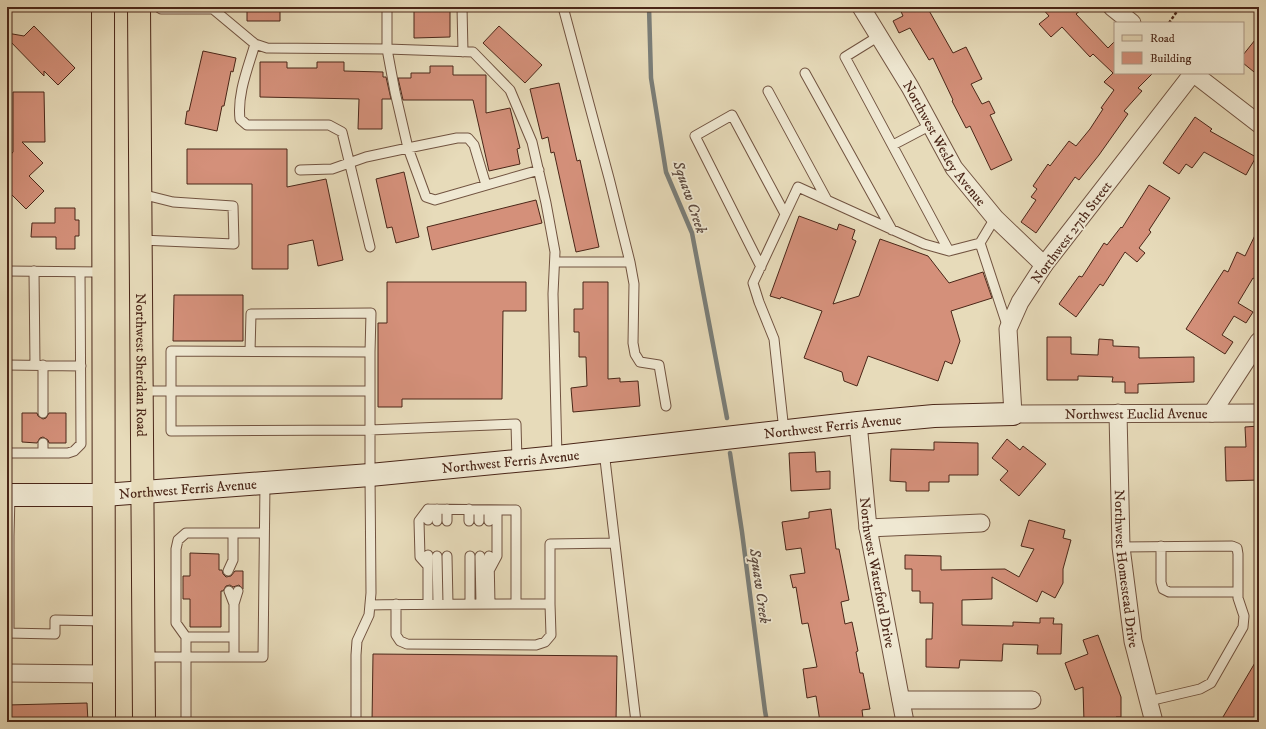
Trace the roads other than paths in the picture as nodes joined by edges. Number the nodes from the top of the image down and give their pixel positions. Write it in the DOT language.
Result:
graph roads {
  1 [pos="103,7"];
  2 [pos="139,7"];
  3 [pos="158,7"];
  4 [pos="387,7"];
  5 [pos="462,7"];
  6 [pos="563,7"];
  7 [pos="861,7"];
  8 [pos="1112,7"];
  9 [pos="213,8"];
  10 [pos="1131,22"];
  11 [pos="879,36"];
  12 [pos="254,44"];
  13 [pos="387,49"];
  14 [pos="463,52"];
  15 [pos="805,73"];
  16 [pos="1192,74"];
  17 [pos="1194,74"];
  18 [pos="768,92"];
  19 [pos="1259,124"];
  20 [pos="931,125"];
  21 [pos="892,145"];
  22 [pos="408,148"];
  23 [pos="350,163"];
  24 [pos="300,170"];
  25 [pos="539,170"];
  26 [pos="486,185"];
  27 [pos="141,194"];
  28 [pos="827,200"];
  29 [pos="785,214"];
  30 [pos="995,218"];
  31 [pos="892,230"];
  32 [pos="141,240"];
  33 [pos="980,243"];
  34 [pos="370,247"];
  35 [pos="949,251"];
  36 [pos="555,262"];
  37 [pos="630,262"];
  38 [pos="1044,265"];
  39 [pos="761,267"];
  40 [pos="7,271"];
  41 [pos="34,271"];
  42 [pos="80,272"];
  43 [pos="104,272"];
  44 [pos="1008,329"];
  45 [pos="1259,341"];
  46 [pos="250,352"];
  47 [pos="370,352"];
  48 [pos="7,365"];
  49 [pos="39,365"];
  50 [pos="81,366"];
  51 [pos="142,391"];
  52 [pos="370,391"];
  53 [pos="171,392"];
  54 [pos="666,406"];
  55 [pos="43,413"];
  56 [pos="1118,413"];
  57 [pos="1212,413"];
  58 [pos="1259,413"];
  59 [pos="1013,414"];
  60 [pos="858,423"];
  61 [pos="370,430"];
  62 [pos="784,431"];
  63 [pos="43,443"];
  64 [pos="604,451"];
  65 [pos="7,453"];
  66 [pos="43,453"];
  67 [pos="557,457"];
  68 [pos="517,461"];
  69 [pos="370,475"];
  70 [pos="265,483"];
  71 [pos="143,492"];
  72 [pos="9,495"];
  73 [pos="104,495"];
  74 [pos="437,510"];
  75 [pos="474,510"];
  76 [pos="493,510"];
  77 [pos="432,520"];
  78 [pos="470,520"];
  79 [pos="447,521"];
  80 [pos="981,523"];
  81 [pos="868,528"];
  82 [pos="234,533"];
  83 [pos="264,533"];
  84 [pos="8,536"];
  85 [pos="615,543"];
  86 [pos="1161,546"];
  87 [pos="1121,547"];
  88 [pos="447,556"];
  89 [pos="470,556"];
  90 [pos="233,560"];
  91 [pos="428,566"];
  92 [pos="228,571"];
  93 [pos="238,571"];
  94 [pos="489,571"];
  95 [pos="233,591"];
  96 [pos="1238,592"];
  97 [pos="396,604"];
  98 [pos="433,604"];
  99 [pos="448,604"];
  100 [pos="470,604"];
  101 [pos="485,604"];
  102 [pos="516,604"];
  103 [pos="550,604"];
  104 [pos="370,605"];
  105 [pos="105,621"];
  106 [pos="8,633"];
  107 [pos="234,637"];
  108 [pos="186,638"];
  109 [pos="144,657"];
  110 [pos="186,657"];
  111 [pos="234,657"];
  112 [pos="7,673"];
  113 [pos="105,674"];
  114 [pos="901,700"];
  115 [pos="1032,700"];
  116 [pos="1149,701"];
  117 [pos="104,722"];
  118 [pos="144,722"];
  119 [pos="186,722"];
  120 [pos="356,722"];
  121 [pos="636,722"];
  122 [pos="905,722"];
  123 [pos="1154,722"];
  1 -- 43 [label="main road"];
  2 -- 27 [label="main road, Northwest Sheridan Road"];
  3 -- 9 [label="lane"];
  4 -- 13 [label="lane"];
  5 -- 14 [label="lane"];
  6 -- 37 [label="lane"];
  7 -- 11 [label="street, Northwest Wesley Avenue"];
  8 -- 10 [label="street"];
  9 -- 12 [label="lane"];
  11 -- 20 [label="street, Northwest Wesley Avenue"];
  11 -- 21 [label="lane"];
  12 -- 13 [label="lane"];
  12 -- 23 [label="lane"];
  13 -- 14 [label="lane"];
  13 -- 22 [label="lane"];
  14 -- 25 [label="lane"];
  15 -- 31 [label="lane"];
  16 -- 38 [label="street, Northwest 27th Street"];
  17 -- 19 [label="street"];
  18 -- 28 [label="lane"];
  20 -- 21 [label="lane"];
  20 -- 30 [label="street, Northwest Wesley Avenue"];
  21 -- 35 [label="lane"];
  22 -- 23 [label="lane"];
  22 -- 26 [label="lane"];
  22 -- 26 [label="lane"];
  23 -- 24 [label="lane"];
  23 -- 34 [label="lane"];
  25 -- 26 [label="lane"];
  25 -- 36 [label="lane"];
  27 -- 32 [label="main road, Northwest Sheridan Road"];
  27 -- 32 [label="lane"];
  28 -- 29 [label="lane"];
  28 -- 31 [label="lane"];
  29 -- 39 [label="lane"];
  29 -- 39 [label="lane"];
  30 -- 33 [label="lane"];
  30 -- 38 [label="street, Northwest Wesley Avenue"];
  31 -- 35 [label="lane"];
  32 -- 51 [label="main road, Northwest Sheridan Road"];
  33 -- 35 [label="lane"];
  33 -- 44 [label="lane"];
  36 -- 37 [label="lane"];
  36 -- 67 [label="lane"];
  37 -- 54 [label="lane"];
  38 -- 44 [label="street, Northwest 27th Street"];
  39 -- 62 [label="lane"];
  40 -- 41 [label="lane"];
  41 -- 42 [label="lane"];
  41 -- 49 [label="lane"];
  42 -- 43 [label="lane"];
  42 -- 50 [label="lane"];
  43 -- 73 [label="main road"];
  44 -- 59 [label="street, Northwest 27th Street"];
  45 -- 57 [label="street"];
  46 -- 47 [label="lane"];
  46 -- 47 [label="lane"];
  46 -- 53 [label="lane"];
  47 -- 52 [label="lane"];
  48 -- 49 [label="lane"];
  49 -- 50 [label="lane"];
  49 -- 55 [label="lane"];
  50 -- 66 [label="lane"];
  51 -- 53 [label="lane"];
  51 -- 71 [label="main road, Northwest Sheridan Road"];
  52 -- 53 [label="lane"];
  52 -- 61 [label="lane"];
  53 -- 61 [label="lane"];
  56 -- 57 [label="street, Northwest Euclid Avenue"];
  56 -- 59 [label="street, Northwest Euclid Avenue"];
  56 -- 87 [label="street, Northwest Homestead Drive"];
  57 -- 58 [label="street, Northwest Euclid Avenue"];
  59 -- 60 [label="street, Northwest Ferris Avenue"];
  60 -- 62 [label="street, Northwest Ferris Avenue"];
  60 -- 81 [label="street, Northwest Waterford Drive"];
  61 -- 68 [label="lane"];
  61 -- 69 [label="lane"];
  62 -- 64 [label="street, Northwest Ferris Avenue"];
  63 -- 66 [label="lane"];
  64 -- 67 [label="street, Northwest Ferris Avenue"];
  64 -- 85 [label="lane"];
  65 -- 66 [label="lane"];
  67 -- 68 [label="street, Northwest Ferris Avenue"];
  68 -- 69 [label="street, Northwest Ferris Avenue"];
  69 -- 70 [label="street, Northwest Ferris Avenue"];
  69 -- 104 [label="lane"];
  70 -- 71 [label="street, Northwest Ferris Avenue"];
  70 -- 83 [label="lane"];
  71 -- 73 [label="street, Northwest Ferris Avenue"];
  71 -- 109 [label="main road, Northwest Sheridan Road"];
  72 -- 73 [label="street, Northwest Ferris Avenue"];
  72 -- 84 [label="lane"];
  73 -- 105 [label="main road"];
  74 -- 75 [label="lane"];
  74 -- 77 [label="lane"];
  74 -- 79 [label="lane"];
  74 -- 91 [label="lane"];
  75 -- 76 [label="lane"];
  75 -- 76 [label="lane"];
  75 -- 78 [label="lane"];
  76 -- 94 [label="lane"];
  76 -- 102 [label="lane"];
  80 -- 81 [label="street"];
  81 -- 114 [label="street, Northwest Waterford Drive"];
  82 -- 83 [label="lane"];
  82 -- 90 [label="lane"];
  82 -- 108 [label="lane"];
  83 -- 111 [label="lane"];
  84 -- 106 [label="lane"];
  85 -- 103 [label="lane"];
  85 -- 121 [label="lane"];
  86 -- 87 [label="lane"];
  86 -- 96 [label="lane"];
  86 -- 96 [label="lane"];
  87 -- 116 [label="street, Northwest Homestead Drive"];
  88 -- 99 [label="lane"];
  89 -- 100 [label="lane"];
  90 -- 92 [label="lane"];
  90 -- 93 [label="lane"];
  91 -- 98 [label="lane"];
  91 -- 98 [label="lane"];
  94 -- 101 [label="lane"];
  94 -- 101 [label="lane"];
  95 -- 107 [label="lane"];
  96 -- 116 [label="lane"];
  97 -- 98 [label="lane"];
  97 -- 103 [label="lane"];
  97 -- 104 [label="lane"];
  98 -- 99 [label="lane"];
  99 -- 100 [label="lane"];
  100 -- 101 [label="lane"];
  101 -- 102 [label="lane"];
  102 -- 103 [label="lane"];
  104 -- 120 [label="lane"];
  105 -- 106 [label="lane"];
  105 -- 113 [label="main road"];
  107 -- 108 [label="lane"];
  107 -- 111 [label="lane"];
  108 -- 110 [label="lane"];
  109 -- 110 [label="lane"];
  109 -- 118 [label="main road, Northwest Sheridan Road"];
  110 -- 111 [label="lane"];
  110 -- 119 [label="lane"];
  112 -- 113 [label="street"];
  113 -- 117 [label="main road"];
  114 -- 115 [label="street"];
  114 -- 122 [label="street, Northwest Waterford Drive"];
  116 -- 123 [label="street, Northwest Homestead Drive"];
}
